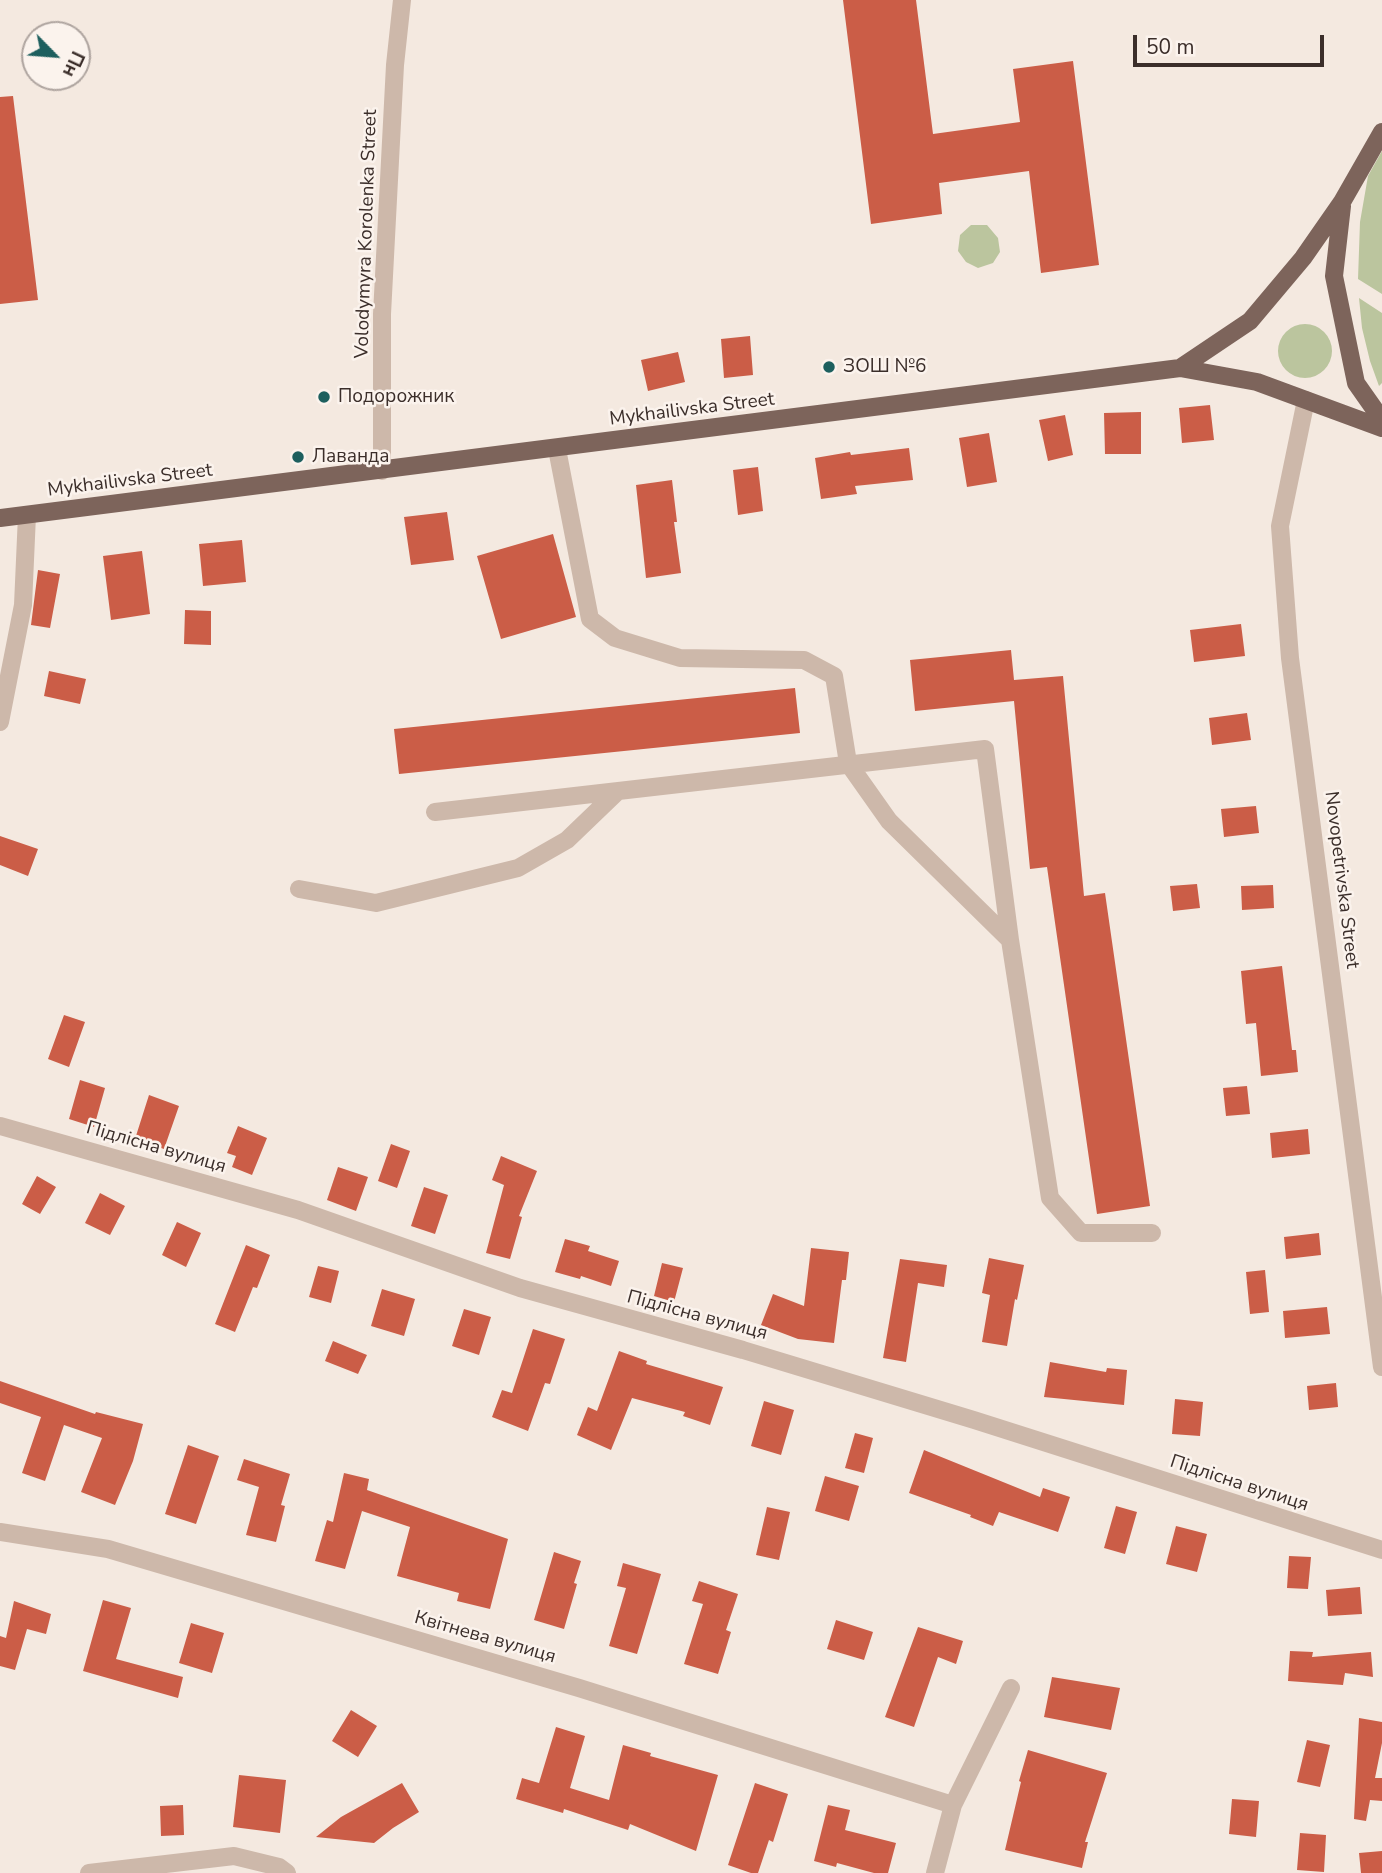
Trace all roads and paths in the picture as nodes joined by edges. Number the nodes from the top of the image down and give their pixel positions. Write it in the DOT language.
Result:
graph roads {
  1 [pos="402,0"];
  2 [pos="1382,132"];
  3 [pos="1342,202"];
  4 [pos="1180,368"];
  5 [pos="1306,400"];
  6 [pos="1382,420"];
  7 [pos="1382,428"];
  8 [pos="557,449"];
  9 [pos="382,471"];
  10 [pos="27,515"];
  11 [pos="0,518"];
  12 [pos="0,722"];
  13 [pos="848,763"];
  14 [pos="618,790"];
  15 [pos="435,812"];
  16 [pos="299,889"];
  17 [pos="1010,940"];
  18 [pos="0,1126"];
  19 [pos="1152,1233"];
  20 [pos="1382,1367"];
  21 [pos="0,1532"];
  22 [pos="1382,1550"];
  23 [pos="1011,1688"];
  24 [pos="953,1805"];
  25 [pos="89,1873"];
  26 [pos="287,1873"];
  27 [pos="935,1873"];
  1 -- 9 [label="street, Volodymyra Korolenka Street"];
  2 -- 3 [label="main road"];
  3 -- 4 [label="main road"];
  3 -- 6 [label="main road"];
  4 -- 5 [label="main road, Mykhailivska Street"];
  4 -- 8 [label="main road, Mykhailivska Street"];
  5 -- 7 [label="main road, Mykhailivska Street"];
  5 -- 20 [label="street, Novopetrivska Street"];
  8 -- 9 [label="main road, Mykhailivska Street"];
  8 -- 13 [label="street"];
  9 -- 10 [label="main road, Mykhailivska Street"];
  10 -- 11 [label="main road, Mykhailivska Street"];
  10 -- 12 [label="street"];
  13 -- 14 [label="street"];
  13 -- 17 [label="street"];
  13 -- 17 [label="street"];
  14 -- 15 [label="street"];
  14 -- 16 [label="street"];
  17 -- 19 [label="street"];
  18 -- 22 [label="street, Підлісна вулиця"];
  21 -- 24 [label="street, Квітнева вулиця"];
  23 -- 24 [label="street"];
  24 -- 27 [label="street"];
  25 -- 26 [label="street"];
}
